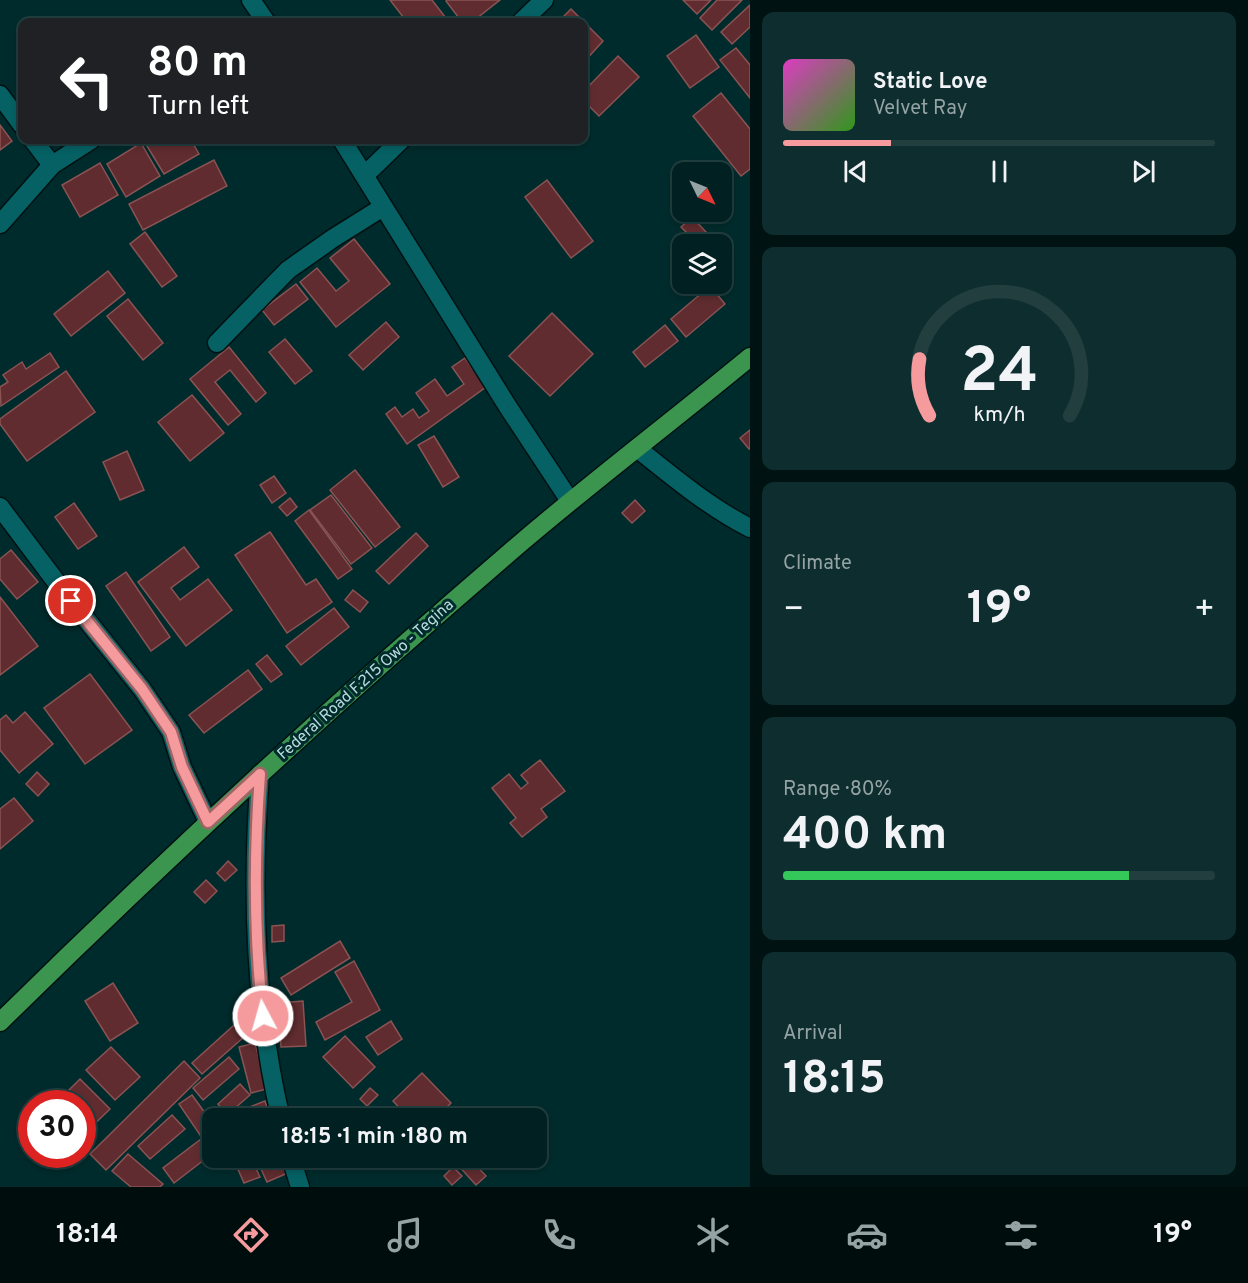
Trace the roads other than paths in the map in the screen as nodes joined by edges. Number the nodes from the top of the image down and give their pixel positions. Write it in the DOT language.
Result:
graph roads {
  1 [pos="251,0"];
  2 [pos="544,0"];
  3 [pos="263,18"];
  4 [pos="524,18"];
  5 [pos="0,95"];
  6 [pos="18,120"];
  7 [pos="36,144"];
  8 [pos="85,144"];
  9 [pos="345,144"];
  10 [pos="397,144"];
  11 [pos="52,165"];
  12 [pos="365,175"];
  13 [pos="383,207"];
  14 [pos="0,224"];
  15 [pos="217,343"];
  16 [pos="750,357"];
  17 [pos="637,448"];
  18 [pos="570,501"];
  19 [pos="0,507"];
  20 [pos="750,528"];
  21 [pos="260,774"];
  22 [pos="208,822"];
  23 [pos="0,1022"];
  24 [pos="279,1108"];
  25 [pos="294,1168"];
  26 [pos="300,1187"];
  1 -- 3 [label="street"];
  2 -- 4 [label="street"];
  5 -- 6 [label="street"];
  7 -- 11 [label="street"];
  8 -- 11 [label="street"];
  9 -- 12 [label="street"];
  10 -- 12 [label="street"];
  11 -- 14 [label="street"];
  12 -- 13 [label="street"];
  13 -- 15 [label="street"];
  13 -- 18 [label="street"];
  16 -- 17 [label="main road, Federal Road F.215 Owo - Tegina"];
  17 -- 18 [label="main road, Federal Road F.215 Owo - Tegina"];
  17 -- 20 [label="street"];
  18 -- 21 [label="main road, Federal Road F.215 Owo - Tegina"];
  19 -- 22 [label="street"];
  21 -- 22 [label="main road, Federal Road F.215 Owo - Tegina"];
  21 -- 24 [label="street"];
  22 -- 23 [label="main road, Federal Road F.215 Owo - Tegina"];
  25 -- 26 [label="street"];
}
